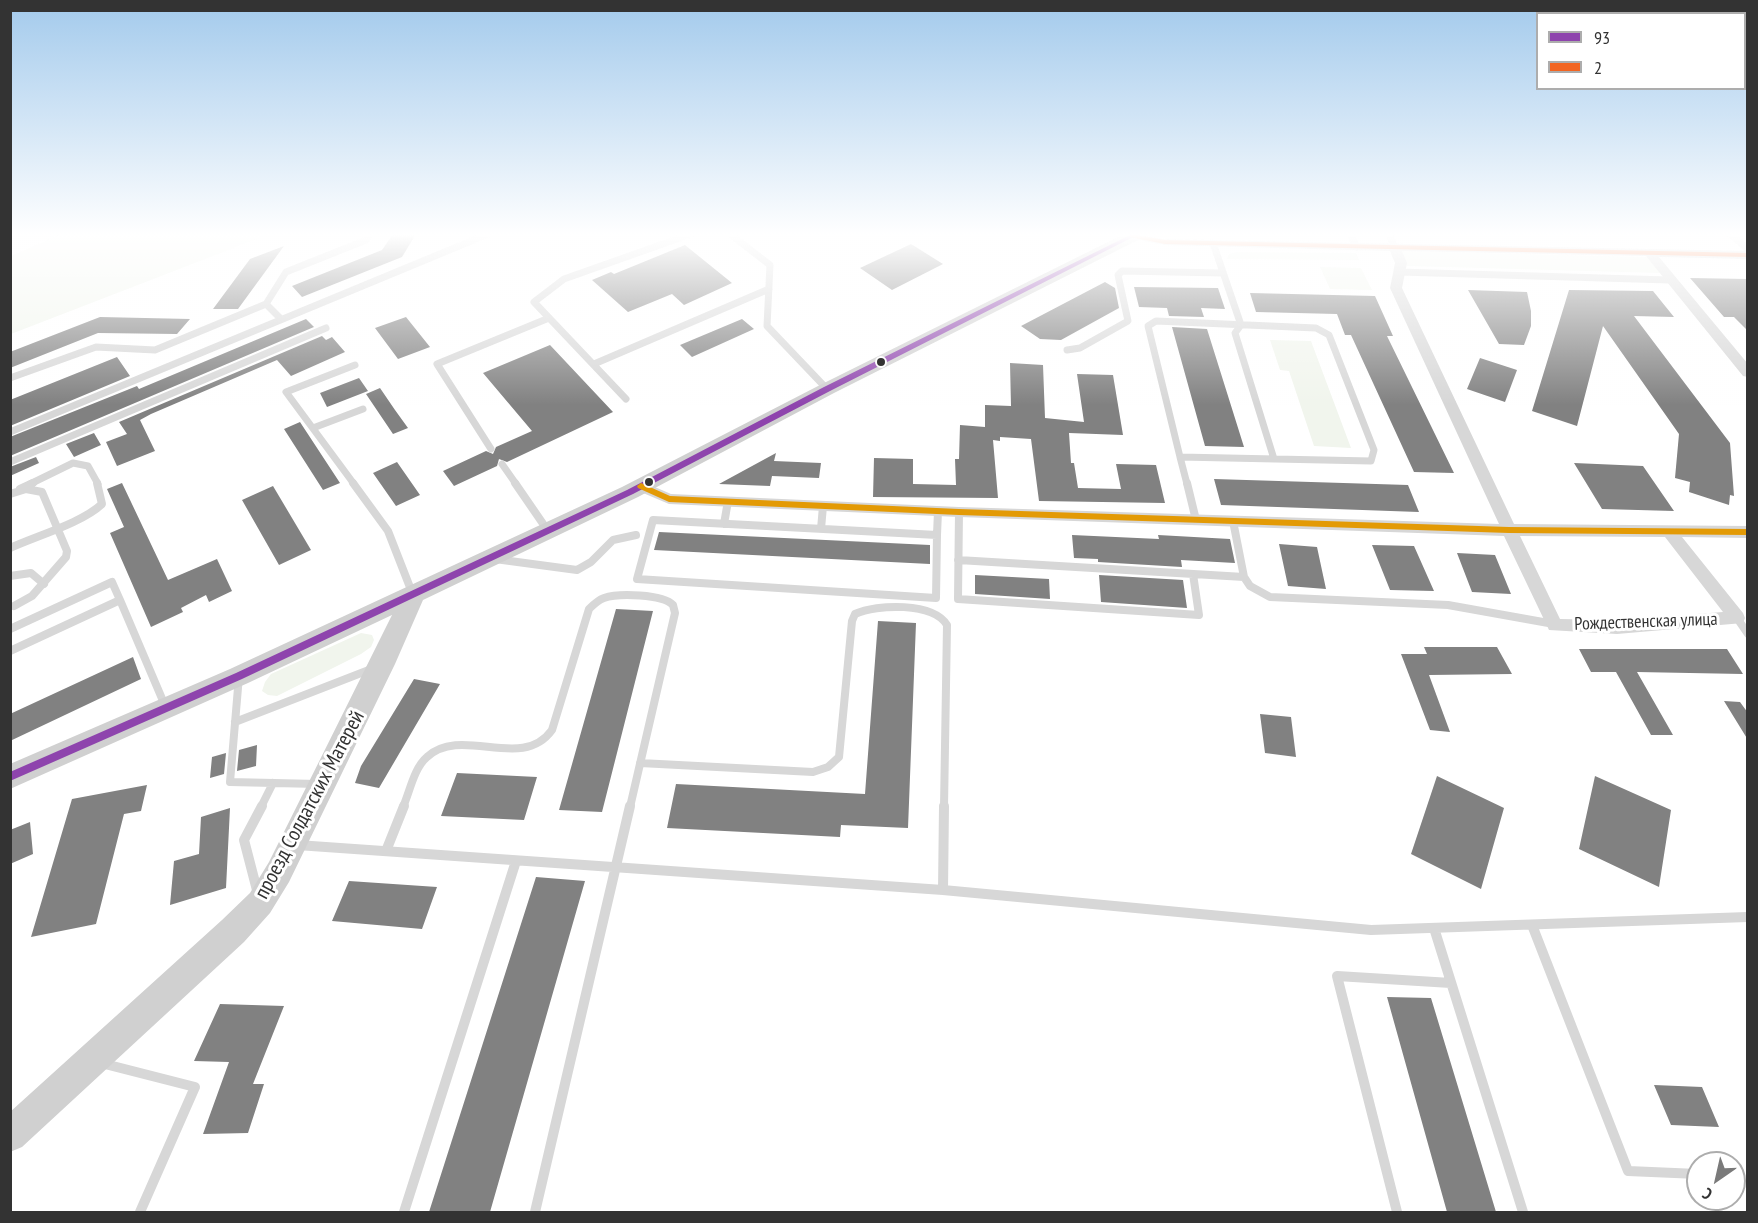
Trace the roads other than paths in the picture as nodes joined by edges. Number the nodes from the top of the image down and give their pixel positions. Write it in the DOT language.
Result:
graph roads {
  1 [pos="274,291"];
  2 [pos="349,291"];
  3 [pos="548,291"];
  4 [pos="764,291"];
  5 [pos="769,291"];
  6 [pos="1022,291"];
  7 [pos="1121,291"];
  8 [pos="1230,291"];
  9 [pos="1397,291"];
  10 [pos="1678,291"];
  11 [pos="266,304"];
  12 [pos="549,318"];
  13 [pos="281,319"];
  14 [pos="1242,325"];
  15 [pos="326,328"];
  16 [pos="155,350"];
  17 [pos="1067,350"];
  18 [pos="594,364"];
  19 [pos="354,365"];
  20 [pos="168,366"];
  21 [pos="1748,373"];
  22 [pos="10,378"];
  23 [pos="827,389"];
  24 [pos="626,399"];
  25 [pos="363,409"];
  26 [pos="313,428"];
  27 [pos="10,432"];
  28 [pos="490,449"];
  29 [pos="1179,457"];
  30 [pos="1274,459"];
  31 [pos="10,462"];
  32 [pos="502,464"];
  33 [pos="641,486"];
  34 [pos="20,489"];
  35 [pos="10,494"];
  36 [pos="728,501"];
  37 [pos="823,506"];
  38 [pos="938,511"];
  39 [pos="959,512"];
  40 [pos="1196,520"];
  41 [pos="1233,521"];
  42 [pos="724,524"];
  43 [pos="58,527"];
  44 [pos="821,529"];
  45 [pos="1509,530"];
  46 [pos="1668,530"];
  47 [pos="548,531"];
  48 [pos="1748,532"];
  49 [pos="938,535"];
  50 [pos="636,536"];
  51 [pos="10,548"];
  52 [pos="491,558"];
  53 [pos="958,560"];
  54 [pos="1193,574"];
  55 [pos="10,576"];
  56 [pos="1244,577"];
  57 [pos="44,584"];
  58 [pos="413,595"];
  59 [pos="120,600"];
  60 [pos="12,607"];
  61 [pos="1737,618"];
  62 [pos="1555,625"];
  63 [pos="10,629"];
  64 [pos="1748,634"];
  65 [pos="10,651"];
  66 [pos="382,664"];
  67 [pos="239,676"];
  68 [pos="166,708"];
  69 [pos="235,722"];
  70 [pos="640,763"];
  71 [pos="10,777"];
  72 [pos="273,783"];
  73 [pos="323,784"];
  74 [pos="294,845"];
  75 [pos="386,851"];
  76 [pos="516,861"];
  77 [pos="616,867"];
  78 [pos="943,890"];
  79 [pos="260,903"];
  80 [pos="1748,917"];
  81 [pos="1532,925"];
  82 [pos="1434,928"];
  83 [pos="1451,982"];
  84 [pos="92,1061"];
  85 [pos="10,1135"];
  86 [pos="1686,1173"];
  87 [pos="140,1212"];
  88 [pos="404,1212"];
  89 [pos="535,1212"];
  90 [pos="1397,1212"];
  91 [pos="1522,1212"];
  1 -- 11 [label="lane"];
  2 -- 13 [label="lane"];
  3 -- 12 [label="lane"];
  4 -- 18 [label="lane"];
  5 -- 23 [label="lane"];
  6 -- 23 [label="main road"];
  7 -- 17 [label="lane"];
  8 -- 14 [label="lane"];
  9 -- 45 [label="street"];
  10 -- 21 [label="street"];
  11 -- 13 [label="lane"];
  11 -- 16 [label="lane"];
  12 -- 18 [label="lane"];
  12 -- 28 [label="lane"];
  13 -- 20 [label="lane"];
  14 -- 29 [label="lane"];
  14 -- 30 [label="lane"];
  14 -- 30 [label="lane"];
  15 -- 31 [label="lane"];
  16 -- 20 [label="lane"];
  16 -- 22 [label="lane"];
  18 -- 24 [label="lane"];
  19 -- 26 [label="lane"];
  20 -- 27 [label="lane"];
  23 -- 33 [label="main road"];
  25 -- 26 [label="lane"];
  26 -- 58 [label="lane"];
  29 -- 30 [label="lane"];
  29 -- 40 [label="lane"];
  32 -- 47 [label="lane"];
  33 -- 36 [label="street"];
  33 -- 47 [label="main road"];
  34 -- 35 [label="lane"];
  34 -- 43 [label="lane"];
  34 -- 43 [label="lane"];
  36 -- 37 [label="street"];
  36 -- 42 [label="lane"];
  37 -- 38 [label="street"];
  37 -- 44 [label="lane"];
  38 -- 39 [label="street"];
  38 -- 49 [label="lane"];
  39 -- 40 [label="street"];
  39 -- 53 [label="lane"];
  40 -- 41 [label="street"];
  41 -- 45 [label="street"];
  41 -- 56 [label="lane"];
  42 -- 44 [label="lane"];
  42 -- 49 [label="lane"];
  43 -- 51 [label="lane"];
  43 -- 57 [label="lane"];
  44 -- 49 [label="lane"];
  45 -- 46 [label="street"];
  45 -- 62 [label="street"];
  46 -- 48 [label="street"];
  46 -- 61 [label="street"];
  47 -- 52 [label="main road"];
  50 -- 52 [label="lane"];
  52 -- 58 [label="main road"];
  53 -- 54 [label="lane"];
  53 -- 54 [label="lane"];
  54 -- 56 [label="lane"];
  55 -- 57 [label="lane"];
  56 -- 62 [label="lane"];
  57 -- 60 [label="lane"];
  58 -- 66 [label="main road, проезд Солдатских Матерей"];
  58 -- 67 [label="main road"];
  59 -- 63 [label="lane"];
  59 -- 65 [label="lane"];
  59 -- 68 [label="lane"];
  61 -- 62 [label="street, Рождественская улица"];
  61 -- 64 [label="lane"];
  66 -- 69 [label="lane"];
  66 -- 73 [label="main road, проезд Солдатских Матерей"];
  67 -- 68 [label="main road"];
  67 -- 69 [label="lane"];
  68 -- 71 [label="main road"];
  69 -- 72 [label="lane"];
  70 -- 75 [label="lane"];
  70 -- 77 [label="lane"];
  70 -- 78 [label="lane"];
  72 -- 73 [label="lane"];
  72 -- 79 [label="lane"];
  73 -- 74 [label="main road, проезд Солдатских Матерей"];
  74 -- 75 [label="lane"];
  74 -- 79 [label="main road, проезд Солдатских Матерей"];
  75 -- 76 [label="lane"];
  76 -- 77 [label="lane"];
  76 -- 88 [label="lane"];
  77 -- 78 [label="lane"];
  77 -- 89 [label="lane"];
  78 -- 82 [label="lane"];
  79 -- 84 [label="main road, проезд Солдатских Матерей"];
  80 -- 81 [label="lane"];
  81 -- 82 [label="lane"];
  81 -- 86 [label="lane"];
  82 -- 83 [label="lane"];
  83 -- 90 [label="lane"];
  83 -- 91 [label="lane"];
  84 -- 85 [label="main road, проезд Солдатских Матерей"];
  84 -- 87 [label="lane"];
}
